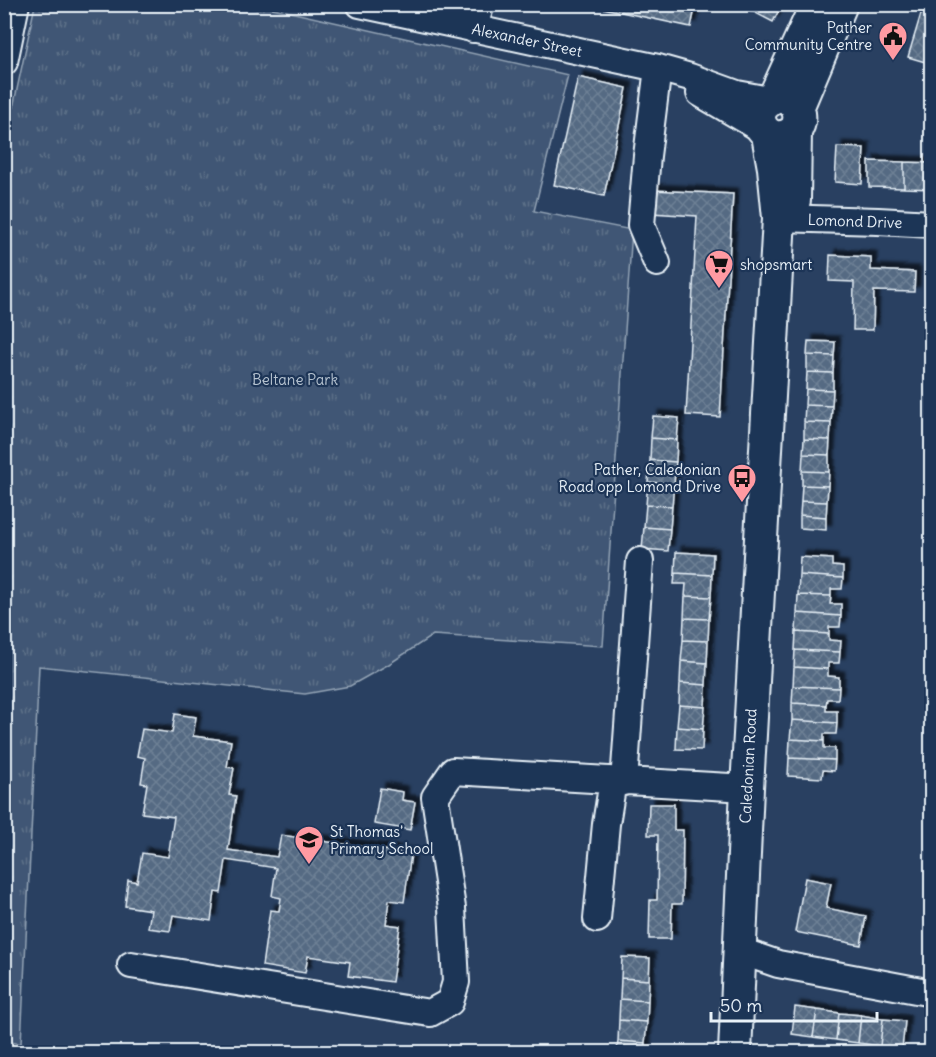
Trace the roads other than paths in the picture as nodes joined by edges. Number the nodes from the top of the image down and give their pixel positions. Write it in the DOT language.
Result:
graph roads {
  1 [pos="16,4"];
  2 [pos="360,4"];
  3 [pos="481,4"];
  4 [pos="817,4"];
  5 [pos="841,4"];
  6 [pos="473,29"];
  7 [pos="4,62"];
  8 [pos="658,68"];
  9 [pos="778,117"];
  10 [pos="786,218"];
  11 [pos="932,224"];
  12 [pos="657,263"];
  13 [pos="640,561"];
  14 [pos="619,781"];
  15 [pos="747,788"];
  16 [pos="597,919"];
  17 [pos="740,951"];
  18 [pos="131,964"];
  19 [pos="932,993"];
  20 [pos="735,1053"];
  1 -- 7 [label="street"];
  2 -- 6 [label="street, Alexander Street"];
  3 -- 6 [label="street"];
  4 -- 9 [label="main road, Caledonian Road"];
  5 -- 9 [label="main road, Caledonian Road"];
  6 -- 8 [label="street, Alexander Street"];
  8 -- 9 [label="street, Alexander Street"];
  8 -- 12 [label="street"];
  9 -- 10 [label="main road, Caledonian Road"];
  10 -- 11 [label="street, Lomond Drive"];
  10 -- 15 [label="main road, Caledonian Road"];
  13 -- 14 [label="street"];
  14 -- 15 [label="street"];
  14 -- 16 [label="street"];
  14 -- 18 [label="street"];
  15 -- 17 [label="main road, Caledonian Road"];
  17 -- 19 [label="street"];
  17 -- 20 [label="main road, Caledonian Road"];
}
